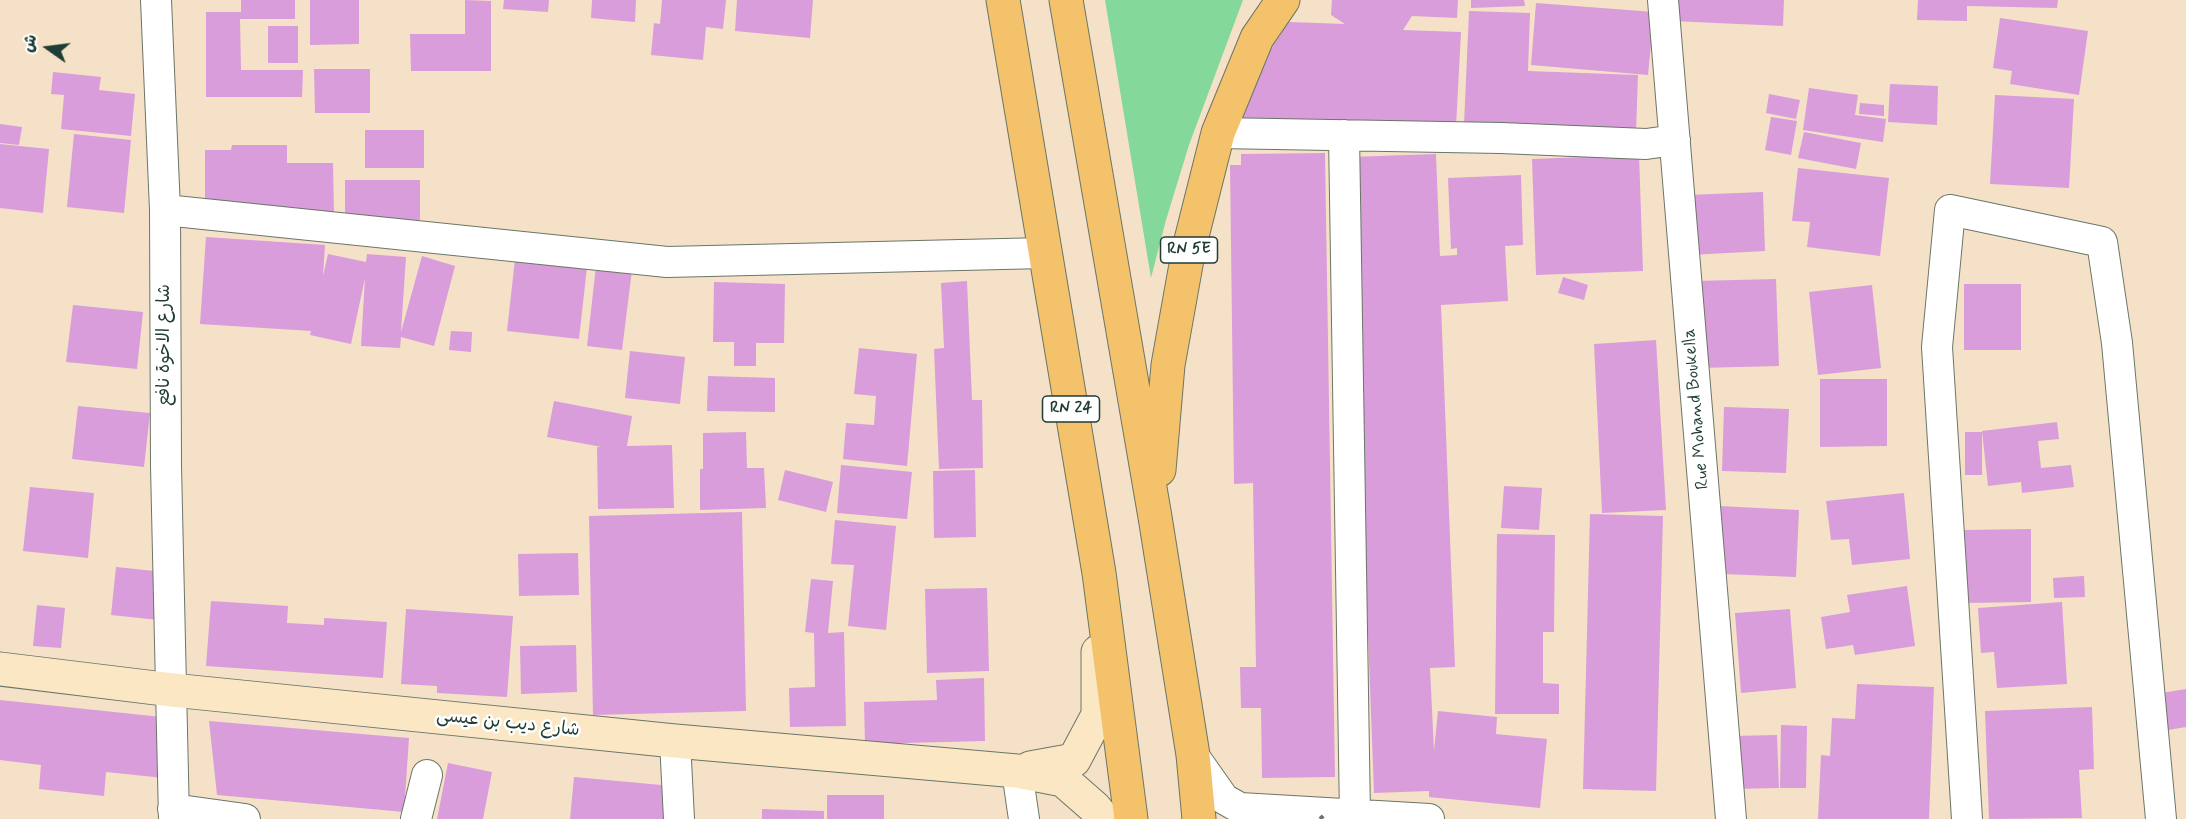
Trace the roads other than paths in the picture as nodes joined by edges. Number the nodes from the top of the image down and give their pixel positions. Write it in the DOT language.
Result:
graph roads {
  1 [pos="156,0"];
  2 [pos="1003,0"];
  3 [pos="1066,0"];
  4 [pos="1283,0"];
  5 [pos="1663,0"];
  6 [pos="1218,133"];
  7 [pos="1344,135"];
  8 [pos="1675,141"];
  9 [pos="165,210"];
  10 [pos="1045,253"];
  11 [pos="1155,517"];
  12 [pos="1099,573"];
  13 [pos="0,669"];
  14 [pos="172,690"];
  15 [pos="675,741"];
  16 [pos="1193,755"];
  17 [pos="1017,771"];
  18 [pos="427,775"];
  19 [pos="174,814"];
  20 [pos="1328,817"];
  21 [pos="245,819"];
  22 [pos="416,819"];
  23 [pos="679,819"];
  24 [pos="1024,819"];
  25 [pos="1104,819"];
  26 [pos="1131,819"];
  27 [pos="1199,819"];
  28 [pos="1429,819"];
  29 [pos="1731,819"];
  30 [pos="1967,819"];
  31 [pos="2161,819"];
  1 -- 9 [label="street, شارع الاخوة نافع"];
  2 -- 10 [label="highway, RN 24"];
  3 -- 11 [label="highway"];
  4 -- 6 [label="highway, RN 5E"];
  5 -- 8 [label="street, Rue Mohand Boukella"];
  6 -- 7 [label="street"];
  6 -- 11 [label="highway, RN 5E"];
  7 -- 8 [label="street"];
  7 -- 20 [label="street"];
  8 -- 29 [label="street, Rue Mohand Boukella"];
  9 -- 10 [label="street"];
  9 -- 14 [label="street, شارع الاخوة نافع"];
  10 -- 12 [label="highway, RN 24"];
  11 -- 16 [label="highway"];
  12 -- 17 [label="street"];
  12 -- 26 [label="highway, RN 24"];
  13 -- 14 [label="street, شارع ديب بن عيسى"];
  14 -- 15 [label="street, شارع ديب بن عيسى"];
  14 -- 19 [label="street, شارع الاخوة نافع"];
  15 -- 17 [label="street, شارع ديب بن عيسى"];
  15 -- 23 [label="street"];
  16 -- 20 [label="street"];
  16 -- 27 [label="highway"];
  17 -- 24 [label="street"];
  17 -- 25 [label="street"];
  18 -- 22 [label="street"];
  19 -- 21 [label="street"];
  20 -- 28 [label="street"];
  30 -- 31 [label="street"];
}
